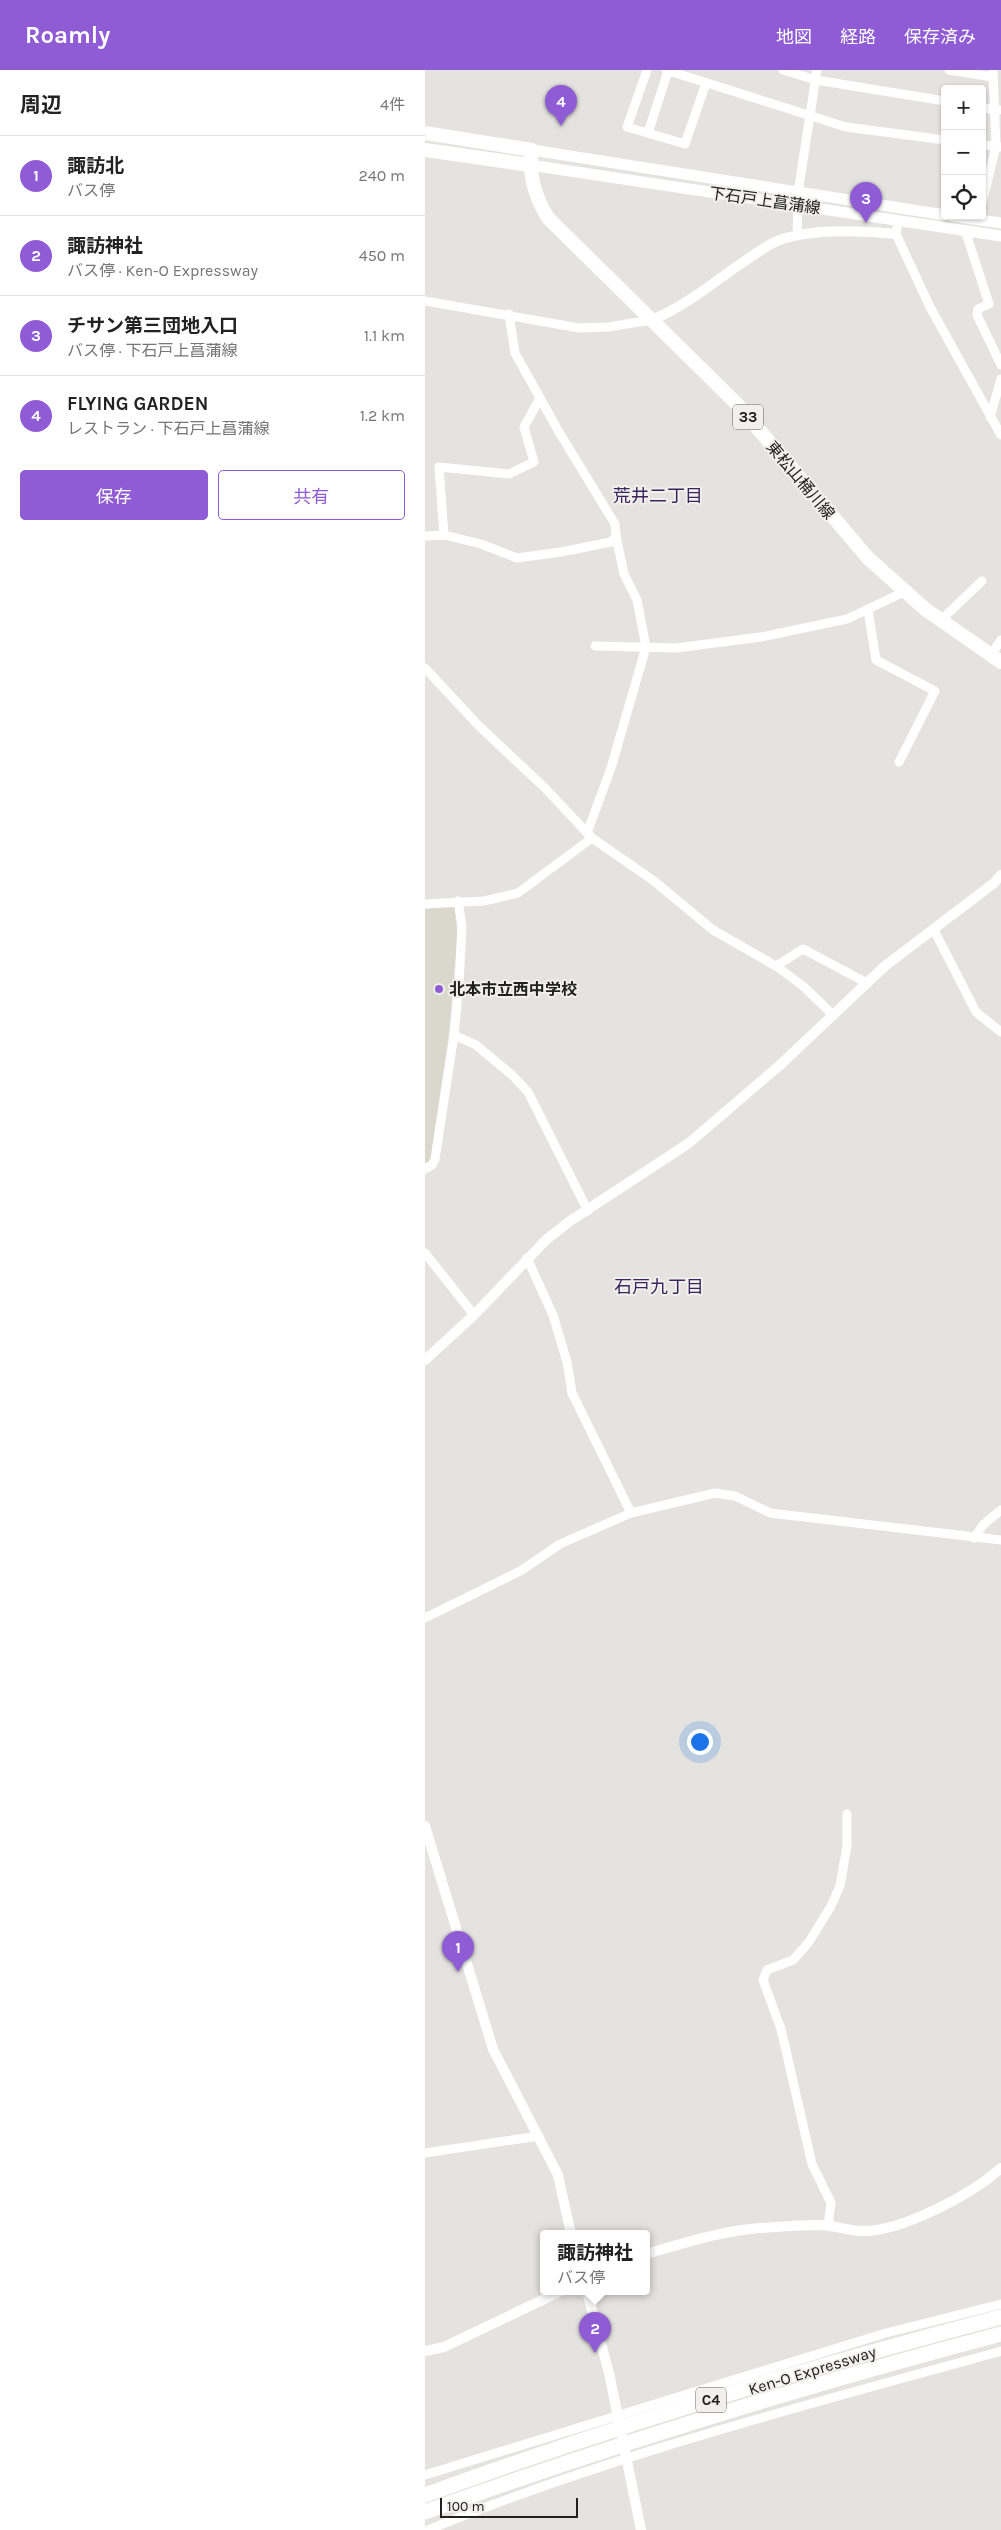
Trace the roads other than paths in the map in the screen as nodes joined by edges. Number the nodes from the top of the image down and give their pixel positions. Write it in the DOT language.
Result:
graph roads {
  1 [pos="647,70"];
  2 [pos="667,70"];
  3 [pos="783,70"];
  4 [pos="817,70"];
  5 [pos="949,70"];
  6 [pos="993,74"];
  7 [pos="816,80"];
  8 [pos="706,83"];
  9 [pos="941,100"];
  10 [pos="998,110"];
  11 [pos="811,115"];
  12 [pos="425,133"];
  13 [pos="648,133"];
  14 [pos="941,139"];
  15 [pos="986,145"];
  16 [pos="999,147"];
  17 [pos="425,150"];
  18 [pos="532,150"];
  19 [pos="530,165"];
  20 [pos="986,190"];
  21 [pos="798,198"];
  22 [pos="941,215"];
  23 [pos="977,220"];
  24 [pos="986,220"];
  25 [pos="898,221"];
  26 [pos="1001,223"];
  27 [pos="970,231"];
  28 [pos="896,234"];
  29 [pos="797,236"];
  30 [pos="1001,236"];
  31 [pos="425,301"];
  32 [pos="509,314"];
  33 [pos="652,320"];
  34 [pos="1001,365"];
  35 [pos="1001,379"];
  36 [pos="540,398"];
  37 [pos="990,417"];
  38 [pos="1001,435"];
  39 [pos="443,535"];
  40 [pos="425,536"];
  41 [pos="616,536"];
  42 [pos="982,581"];
  43 [pos="904,592"];
  44 [pos="868,610"];
  45 [pos="941,620"];
  46 [pos="1001,640"];
  47 [pos="595,646"];
  48 [pos="646,647"];
  49 [pos="996,659"];
  50 [pos="425,668"];
  51 [pos="899,762"];
  52 [pos="589,835"];
  53 [pos="1001,875"];
  54 [pos="458,901"];
  55 [pos="425,904"];
  56 [pos="934,930"];
  57 [pos="777,966"];
  58 [pos="867,984"];
  59 [pos="833,1015"];
  60 [pos="1001,1032"];
  61 [pos="454,1035"];
  62 [pos="425,1168"];
  63 [pos="588,1211"];
  64 [pos="425,1253"];
  65 [pos="527,1258"];
  66 [pos="474,1315"];
  67 [pos="425,1360"];
  68 [pos="1001,1510"];
  69 [pos="631,1512"];
  70 [pos="974,1538"];
  71 [pos="1001,1540"];
  72 [pos="425,1618"];
  73 [pos="847,1814"];
  74 [pos="425,1826"];
  75 [pos="539,2136"];
  76 [pos="425,2153"];
  77 [pos="1001,2168"];
  78 [pos="828,2226"];
  79 [pos="570,2230"];
  80 [pos="650,2253"];
  81 [pos="553,2295"];
  82 [pos="588,2295"];
  83 [pos="1001,2304"];
  84 [pos="1001,2317"];
  85 [pos="1001,2334"];
  86 [pos="425,2351"];
  87 [pos="1001,2351"];
  88 [pos="618,2415"];
  89 [pos="627,2458"];
  90 [pos="425,2475"];
  91 [pos="425,2494"];
  92 [pos="425,2512"];
  93 [pos="427,2530"];
  94 [pos="641,2530"];
  1 -- 13 [label="street"];
  2 -- 8 [label="street"];
  2 -- 13 [label="street"];
  3 -- 7 [label="street"];
  4 -- 7 [label="street"];
  5 -- 6 [label="street"];
  6 -- 10 [label="street"];
  7 -- 9 [label="street"];
  7 -- 11 [label="street"];
  8 -- 11 [label="street"];
  8 -- 13 [label="street"];
  10 -- 16 [label="street"];
  11 -- 14 [label="street"];
  11 -- 21 [label="street"];
  12 -- 18 [label="main road"];
  15 -- 16 [label="street"];
  16 -- 20 [label="street"];
  17 -- 19 [label="main road"];
  18 -- 19 [label="main road, 東松山桶川線 / 33"];
  18 -- 21 [label="main road, 下石戸上菖蒲線"];
  19 -- 21 [label="main road, 下石戸上菖蒲線"];
  19 -- 33 [label="main road, 東松山桶川線 / 33"];
  21 -- 22 [label="main road, 下石戸上菖蒲線"];
  21 -- 25 [label="main road, 下石戸上菖蒲線"];
  21 -- 29 [label="street"];
  23 -- 27 [label="street"];
  24 -- 26 [label="main road"];
  25 -- 27 [label="main road, 下石戸上菖蒲線"];
  25 -- 28 [label="street"];
  27 -- 30 [label="main road, 下石戸上菖蒲線"];
  27 -- 34 [label="street"];
  28 -- 29 [label="street"];
  28 -- 37 [label="street"];
  29 -- 33 [label="street"];
  31 -- 32 [label="street"];
  32 -- 33 [label="street"];
  32 -- 36 [label="street"];
  33 -- 43 [label="main road, 東松山桶川線 / 33"];
  35 -- 37 [label="street"];
  36 -- 39 [label="street"];
  36 -- 41 [label="street"];
  37 -- 38 [label="street"];
  39 -- 40 [label="street"];
  39 -- 41 [label="street"];
  41 -- 48 [label="street"];
  42 -- 45 [label="street"];
  43 -- 44 [label="street"];
  43 -- 45 [label="main road, 東松山桶川線 / 33"];
  44 -- 48 [label="street"];
  44 -- 51 [label="street"];
  45 -- 49 [label="main road, 東松山桶川線 / 33"];
  46 -- 49 [label="street"];
  47 -- 48 [label="street"];
  48 -- 52 [label="street"];
  50 -- 52 [label="street"];
  52 -- 54 [label="street"];
  52 -- 57 [label="street"];
  53 -- 56 [label="street"];
  54 -- 55 [label="street"];
  54 -- 61 [label="street"];
  56 -- 58 [label="street"];
  56 -- 60 [label="street"];
  57 -- 58 [label="street"];
  57 -- 59 [label="street"];
  58 -- 59 [label="street"];
  59 -- 63 [label="street"];
  61 -- 62 [label="street"];
  61 -- 63 [label="street"];
  63 -- 65 [label="street"];
  64 -- 66 [label="street"];
  65 -- 66 [label="street"];
  65 -- 69 [label="street"];
  66 -- 67 [label="street"];
  68 -- 70 [label="street"];
  69 -- 70 [label="street"];
  69 -- 72 [label="street"];
  70 -- 71 [label="street"];
  73 -- 78 [label="street"];
  74 -- 75 [label="street"];
  75 -- 76 [label="street"];
  75 -- 79 [label="street"];
  77 -- 78 [label="street"];
  78 -- 80 [label="street"];
  81 -- 86 [label="street"];
  82 -- 88 [label="street"];
  83 -- 88 [label="street"];
  84 -- 91 [label="highway, Ken-O Expressway / C4"];
  85 -- 92 [label="highway, Ken-O Expressway / C4"];
  87 -- 89 [label="street"];
  88 -- 89 [label="street"];
  88 -- 90 [label="street"];
  89 -- 93 [label="street"];
  89 -- 94 [label="street"];
}
